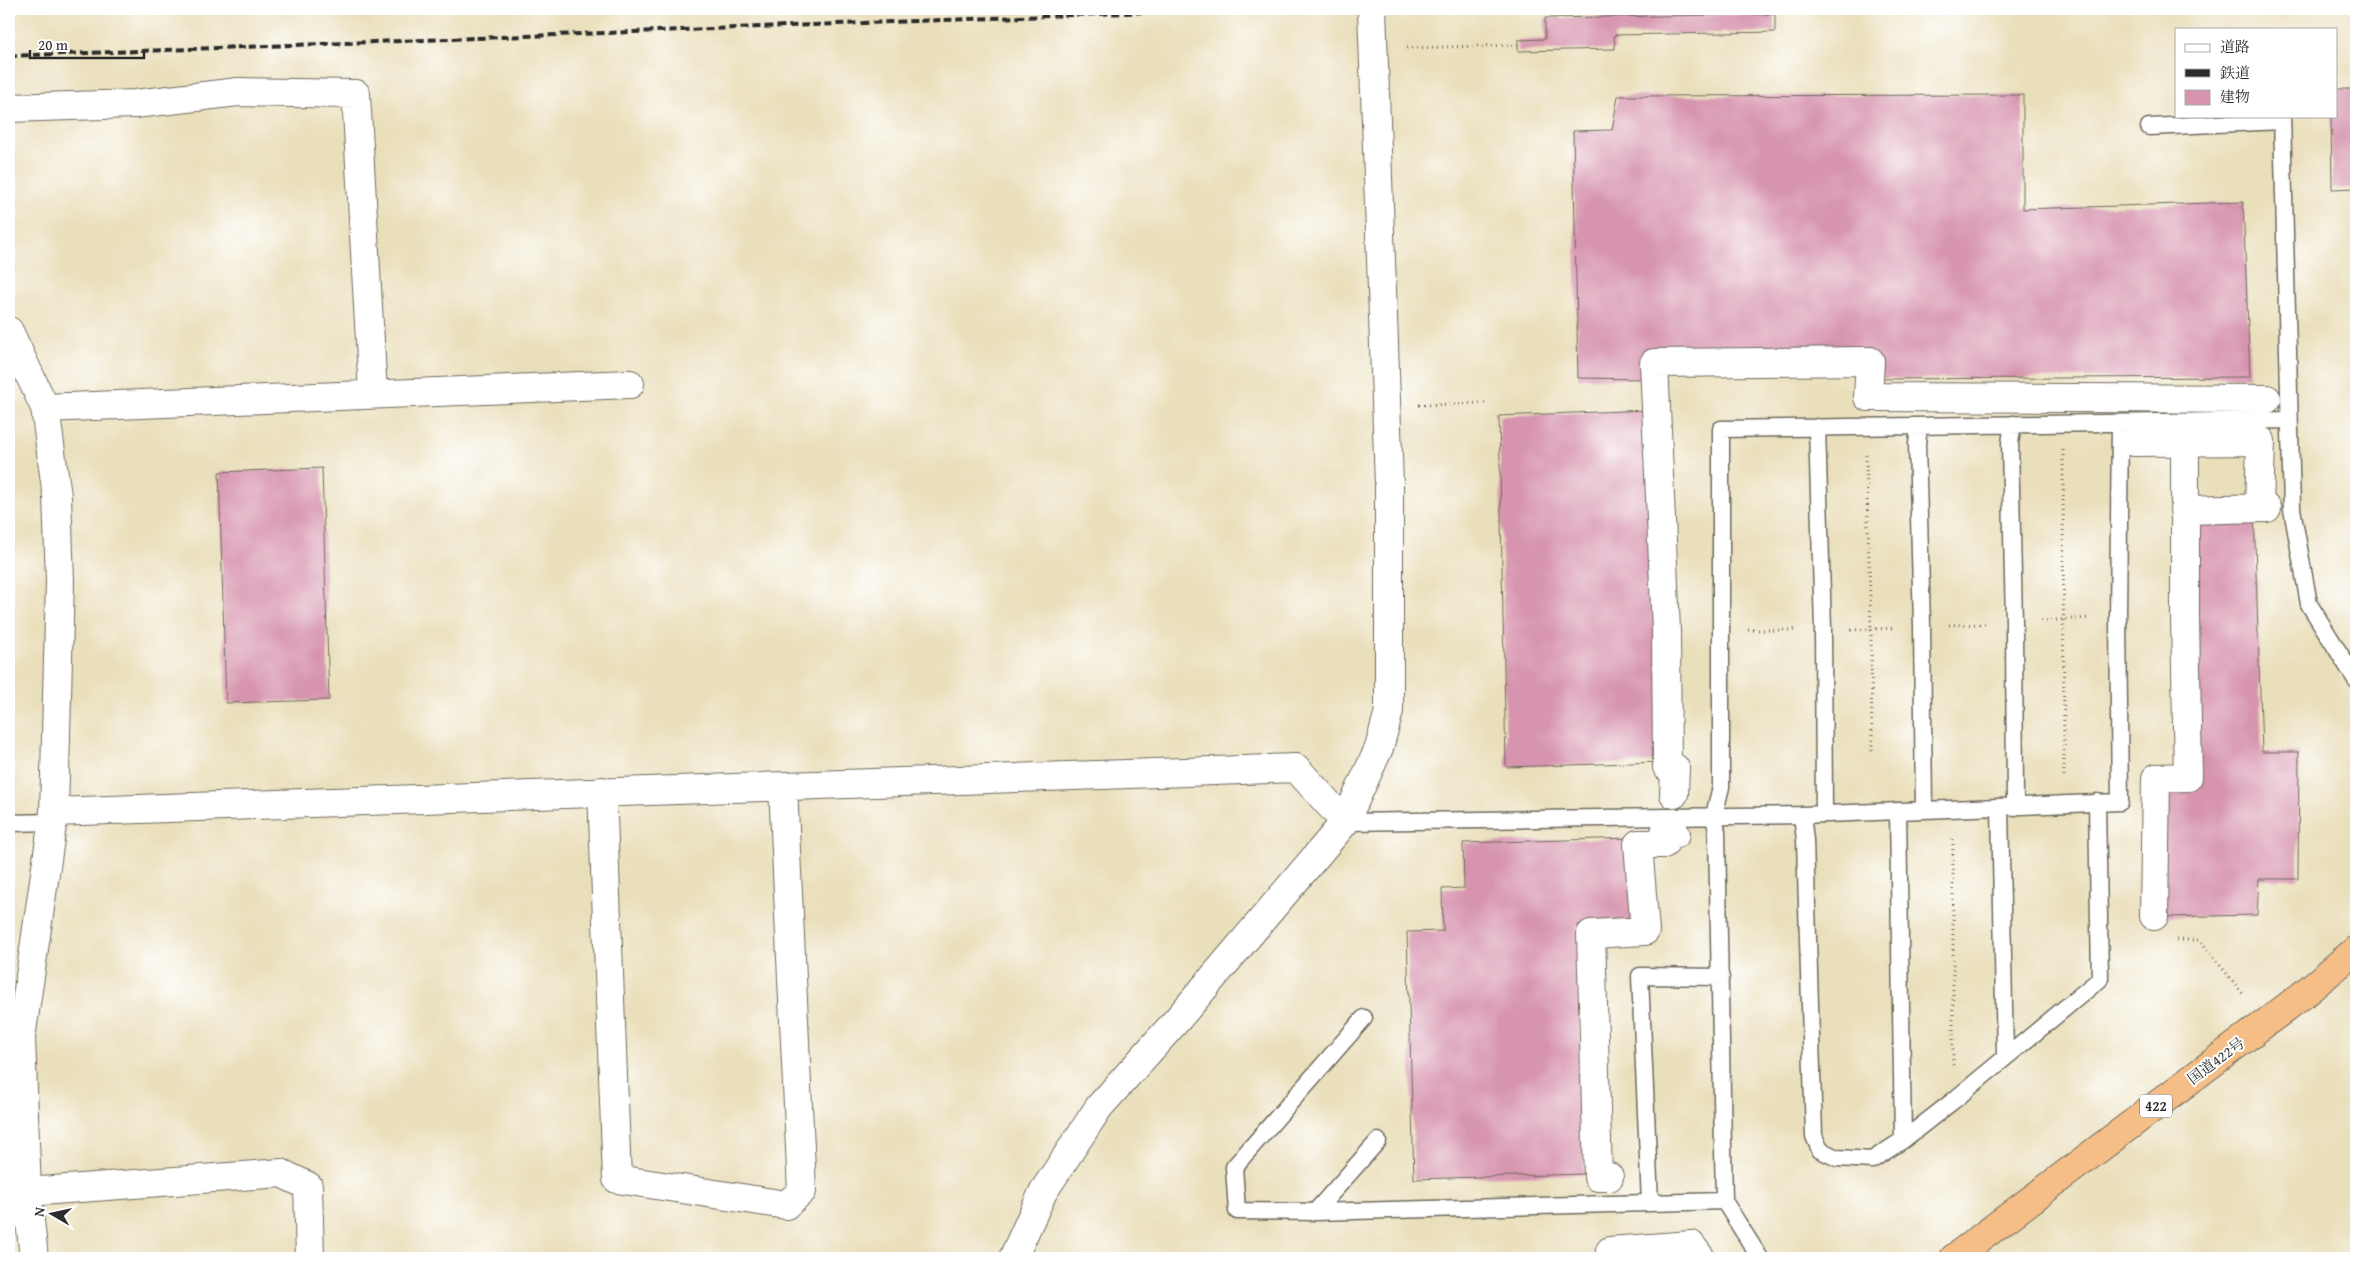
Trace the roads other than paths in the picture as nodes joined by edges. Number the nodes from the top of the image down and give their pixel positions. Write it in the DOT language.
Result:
graph roads {
  1 [pos="1372,9"];
  2 [pos="9,108"];
  3 [pos="2282,119"];
  4 [pos="2149,127"];
  5 [pos="9,331"];
  6 [pos="630,384"];
  7 [pos="373,394"];
  8 [pos="2267,399"];
  9 [pos="44,408"];
  10 [pos="2288,420"];
  11 [pos="2013,424"];
  12 [pos="1817,427"];
  13 [pos="1919,427"];
  14 [pos="2127,432"];
  15 [pos="2185,442"];
  16 [pos="2184,510"];
  17 [pos="2356,680"];
  18 [pos="784,787"];
  19 [pos="602,791"];
  20 [pos="1674,794"];
  21 [pos="2098,802"];
  22 [pos="2007,807"];
  23 [pos="1924,810"];
  24 [pos="1898,811"];
  25 [pos="1824,813"];
  26 [pos="1802,814"];
  27 [pos="1714,815"];
  28 [pos="54,817"];
  29 [pos="1345,822"];
  30 [pos="9,823"];
  31 [pos="1676,834"];
  32 [pos="2154,916"];
  33 [pos="2356,950"];
  34 [pos="1721,977"];
  35 [pos="1364,1018"];
  36 [pos="2004,1056"];
  37 [pos="1904,1140"];
  38 [pos="1378,1142"];
  39 [pos="1609,1177"];
  40 [pos="21,1180"];
  41 [pos="1724,1200"];
  42 [pos="1650,1203"];
  43 [pos="1315,1212"];
  44 [pos="1610,1251"];
  45 [pos="34,1258"];
  46 [pos="310,1258"];
  47 [pos="1013,1258"];
  48 [pos="1701,1258"];
  49 [pos="1760,1258"];
  50 [pos="1954,1258"];
  1 -- 29 [label="street"];
  2 -- 7 [label="street"];
  3 -- 4 [label="lane"];
  3 -- 10 [label="lane"];
  5 -- 9 [label="street"];
  6 -- 7 [label="street"];
  7 -- 9 [label="street"];
  8 -- 20 [label="street"];
  9 -- 28 [label="street"];
  10 -- 14 [label="lane"];
  10 -- 17 [label="lane"];
  11 -- 13 [label="lane"];
  11 -- 14 [label="lane"];
  11 -- 22 [label="lane"];
  12 -- 13 [label="lane"];
  12 -- 25 [label="lane"];
  12 -- 27 [label="lane"];
  13 -- 23 [label="lane"];
  14 -- 15 [label="street"];
  14 -- 21 [label="lane"];
  15 -- 16 [label="street"];
  15 -- 16 [label="street"];
  16 -- 32 [label="street"];
  18 -- 19 [label="street"];
  18 -- 19 [label="street"];
  18 -- 29 [label="street"];
  19 -- 28 [label="street"];
  21 -- 22 [label="lane"];
  21 -- 36 [label="lane"];
  22 -- 23 [label="lane"];
  22 -- 36 [label="lane"];
  23 -- 24 [label="lane"];
  24 -- 25 [label="lane"];
  24 -- 37 [label="lane"];
  25 -- 26 [label="lane"];
  26 -- 27 [label="lane"];
  26 -- 37 [label="lane"];
  27 -- 29 [label="lane"];
  27 -- 34 [label="lane"];
  28 -- 30 [label="lane"];
  28 -- 40 [label="street"];
  29 -- 47 [label="street"];
  31 -- 39 [label="street"];
  33 -- 50 [label="highway, 国道422号 / 422"];
  34 -- 41 [label="lane"];
  34 -- 42 [label="lane"];
  35 -- 43 [label="lane"];
  36 -- 37 [label="lane"];
  38 -- 43 [label="lane"];
  40 -- 45 [label="street"];
  40 -- 46 [label="street"];
  41 -- 42 [label="lane"];
  41 -- 49 [label="lane"];
  42 -- 43 [label="lane"];
  44 -- 48 [label="street"];
}
